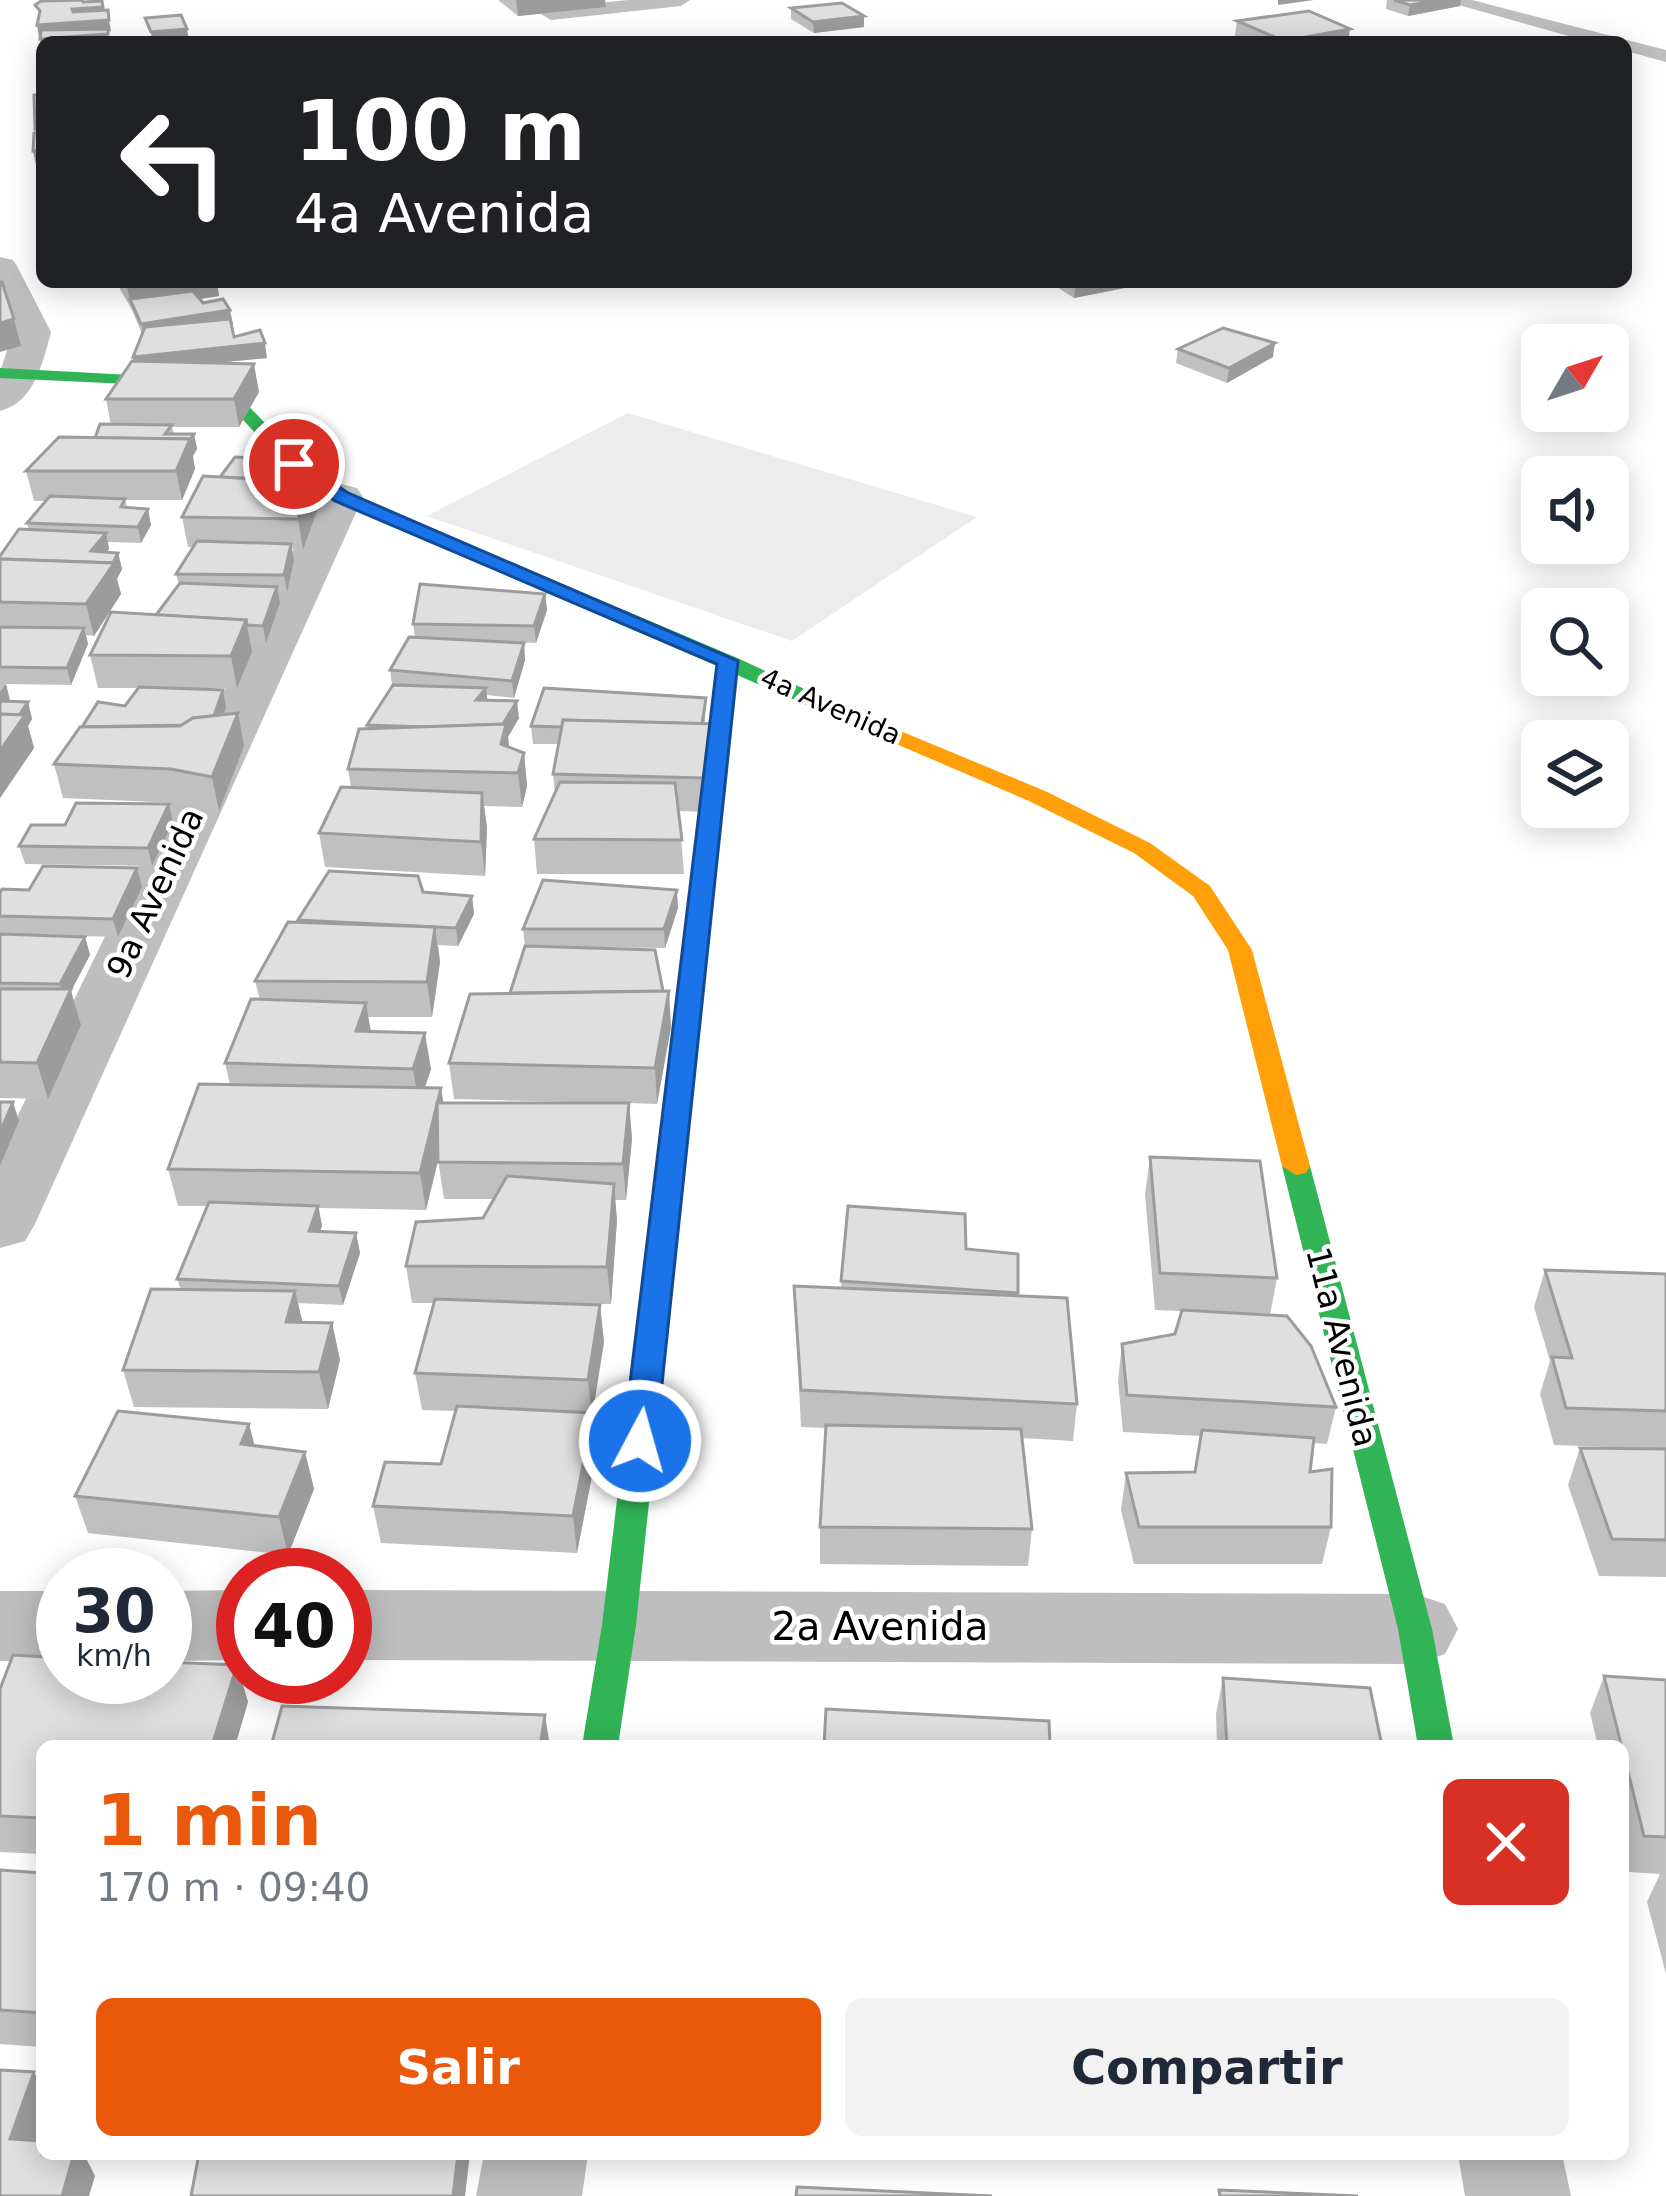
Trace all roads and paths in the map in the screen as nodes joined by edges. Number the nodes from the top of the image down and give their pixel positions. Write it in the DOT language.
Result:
graph roads {
  1 [pos="681,0"];
  2 [pos="1450,0"];
  3 [pos="551,14"];
  4 [pos="1590,36"];
  5 [pos="1632,47"];
  6 [pos="1666,56"];
  7 [pos="0,268"];
  8 [pos="7,382"];
  9 [pos="341,497"];
  10 [pos="728,661"];
  11 [pos="1240,950"];
  12 [pos="0,1224"];
  13 [pos="372,1625"];
  14 [pos="619,1625"];
  15 [pos="0,1626"];
  16 [pos="36,1626"];
  17 [pos="1415,1629"];
  18 [pos="601,1740"];
  19 [pos="1435,1740"];
  20 [pos="535,2160"];
  21 [pos="1511,2160"];
  22 [pos="529,2196"];
  23 [pos="1518,2196"];
  1 -- 3 [label="lane"];
  2 -- 4 [label="lane"];
  5 -- 6 [label="lane"];
  7 -- 8 [label="street"];
  8 -- 9 [label="street, 4a Avenida"];
  9 -- 10 [label="street, 4a Avenida"];
  9 -- 12 [label="street, 9a Avenida"];
  10 -- 11 [label="street, 4a Avenida"];
  10 -- 14 [label="street"];
  11 -- 17 [label="street, 11a Avenida"];
  13 -- 14 [label="street, 2a Avenida"];
  14 -- 17 [label="street, 2a Avenida"];
  14 -- 18 [label="street"];
  15 -- 16 [label="street"];
  17 -- 19 [label="street, 11a Avenida"];
  20 -- 22 [label="street"];
  21 -- 23 [label="street"];
}
